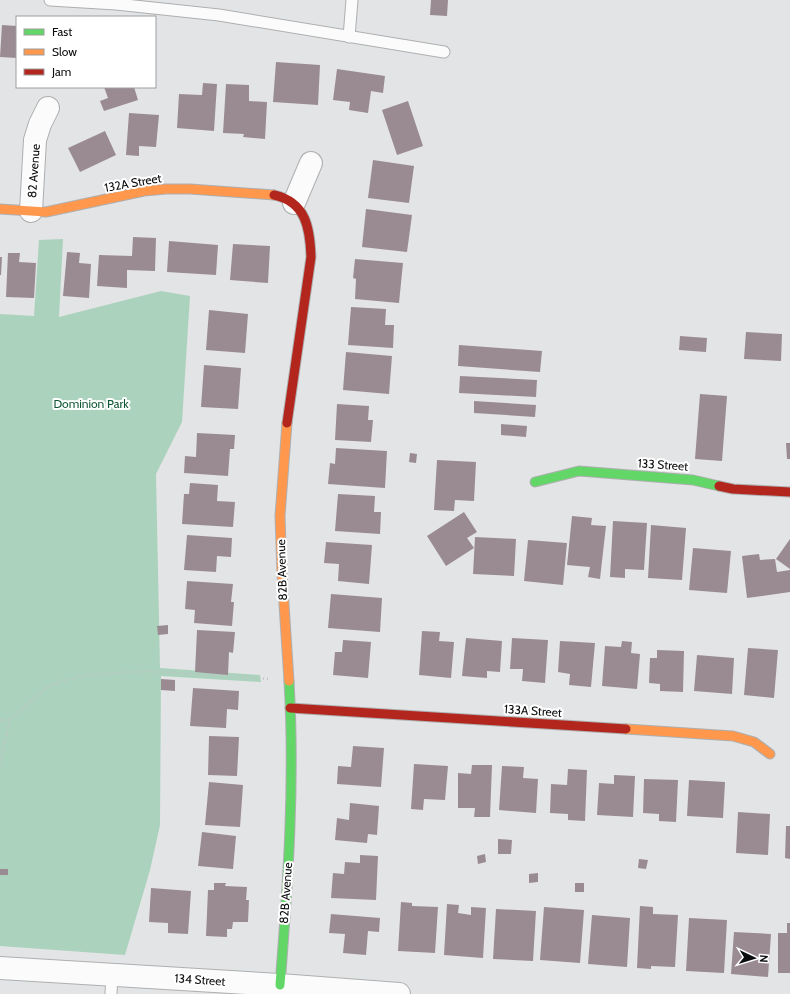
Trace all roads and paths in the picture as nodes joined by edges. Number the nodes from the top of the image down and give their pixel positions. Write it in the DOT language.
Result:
graph roads {
  1 [pos="50,0"];
  2 [pos="352,0"];
  3 [pos="349,37"];
  4 [pos="444,52"];
  5 [pos="48,108"];
  6 [pos="311,163"];
  7 [pos="294,203"];
  8 [pos="0,209"];
  9 [pos="31,211"];
  10 [pos="535,482"];
  11 [pos="790,492"];
  12 [pos="274,679"];
  13 [pos="290,708"];
  14 [pos="0,720"];
  15 [pos="10,720"];
  16 [pos="770,754"];
  17 [pos="0,763"];
  18 [pos="0,968"];
  19 [pos="112,984"];
  20 [pos="285,988"];
  21 [pos="400,994"];
  1 -- 3 [label="lane"];
  2 -- 3 [label="lane"];
  3 -- 4 [label="lane"];
  5 -- 9 [label="street, 82 Avenue"];
  6 -- 7 [label="street"];
  7 -- 9 [label="street, 132A Street"];
  7 -- 13 [label="street, 82B Avenue"];
  8 -- 9 [label="street, 132A Street"];
  10 -- 11 [label="street, 133 Street"];
  12 -- 15 [label="path"];
  13 -- 16 [label="street, 133A Street"];
  13 -- 20 [label="street, 82B Avenue"];
  14 -- 15 [label="path"];
  15 -- 17 [label="path"];
  18 -- 19 [label="street, 134 Street"];
  19 -- 20 [label="street, 134 Street"];
  20 -- 21 [label="street, 134 Street"];
}
